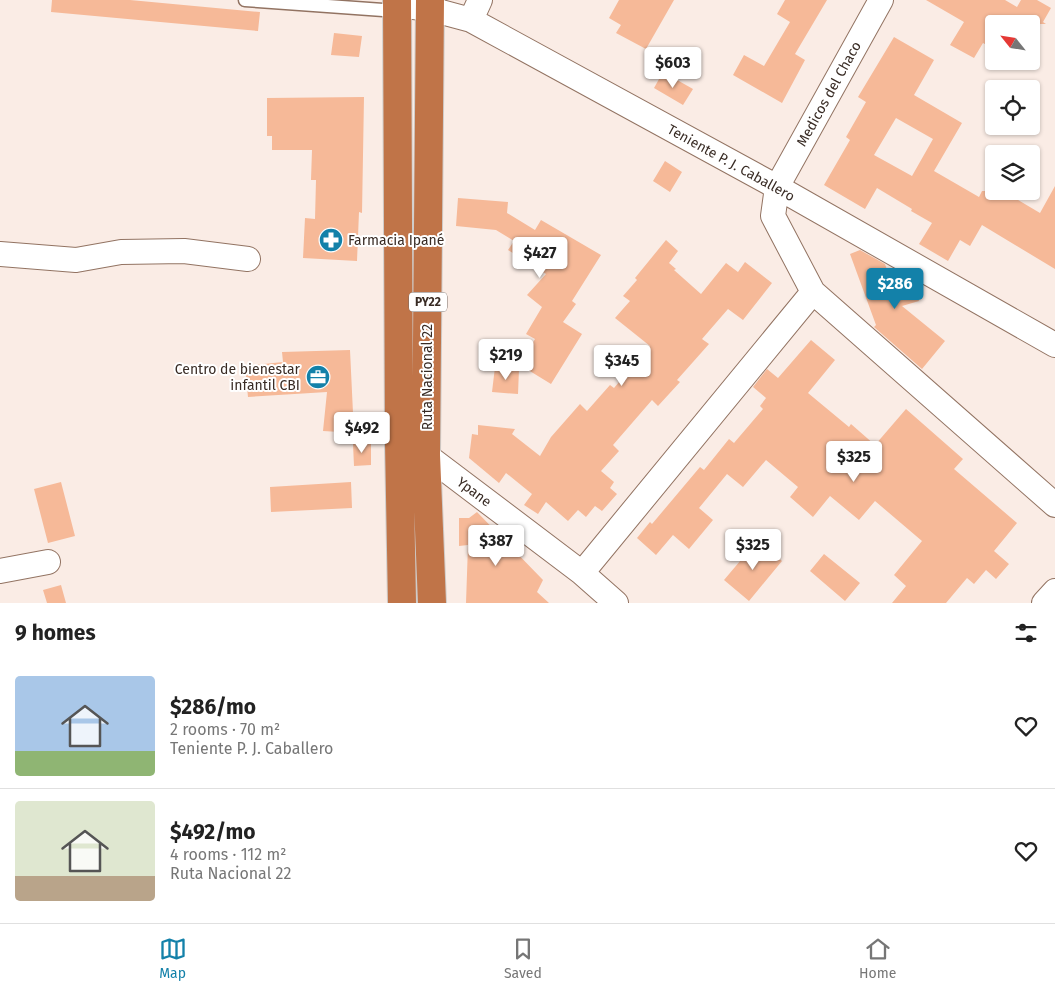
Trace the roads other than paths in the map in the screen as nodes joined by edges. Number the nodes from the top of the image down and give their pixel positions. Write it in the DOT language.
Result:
graph roads {
  1 [pos="245,0"];
  2 [pos="881,0"];
  3 [pos="430,4"];
  4 [pos="397,5"];
  5 [pos="476,10"];
  6 [pos="776,188"];
  7 [pos="0,254"];
  8 [pos="248,259"];
  9 [pos="813,292"];
  10 [pos="1055,345"];
  11 [pos="399,443"];
  12 [pos="426,456"];
  13 [pos="1055,505"];
  14 [pos="48,562"];
  15 [pos="0,571"];
  16 [pos="582,573"];
  17 [pos="1055,591"];
  18 [pos="402,603"];
  19 [pos="432,603"];
  20 [pos="616,603"];
  21 [pos="1044,603"];
  1 -- 4 [label="lane"];
  2 -- 6 [label="street, Medicos del Chaco"];
  3 -- 4 [label="street, Teniente P. J. Caballero"];
  3 -- 5 [label="street, Teniente P. J. Caballero"];
  3 -- 12 [label="highway, Ruta Nacional 22 / PY22"];
  4 -- 11 [label="highway, Ruta Nacional 22 / PY22"];
  5 -- 6 [label="street, Teniente P. J. Caballero"];
  6 -- 9 [label="street"];
  6 -- 10 [label="street, Teniente P. J. Caballero"];
  7 -- 8 [label="street"];
  9 -- 13 [label="street"];
  9 -- 16 [label="street"];
  11 -- 12 [label="street, Ypane"];
  11 -- 18 [label="highway, Ruta Nacional 22 / PY22"];
  12 -- 16 [label="street, Ypane"];
  12 -- 19 [label="highway, Ruta Nacional 22 / PY22"];
  14 -- 15 [label="street"];
  16 -- 20 [label="street, Ypane"];
  17 -- 21 [label="street"];
}
